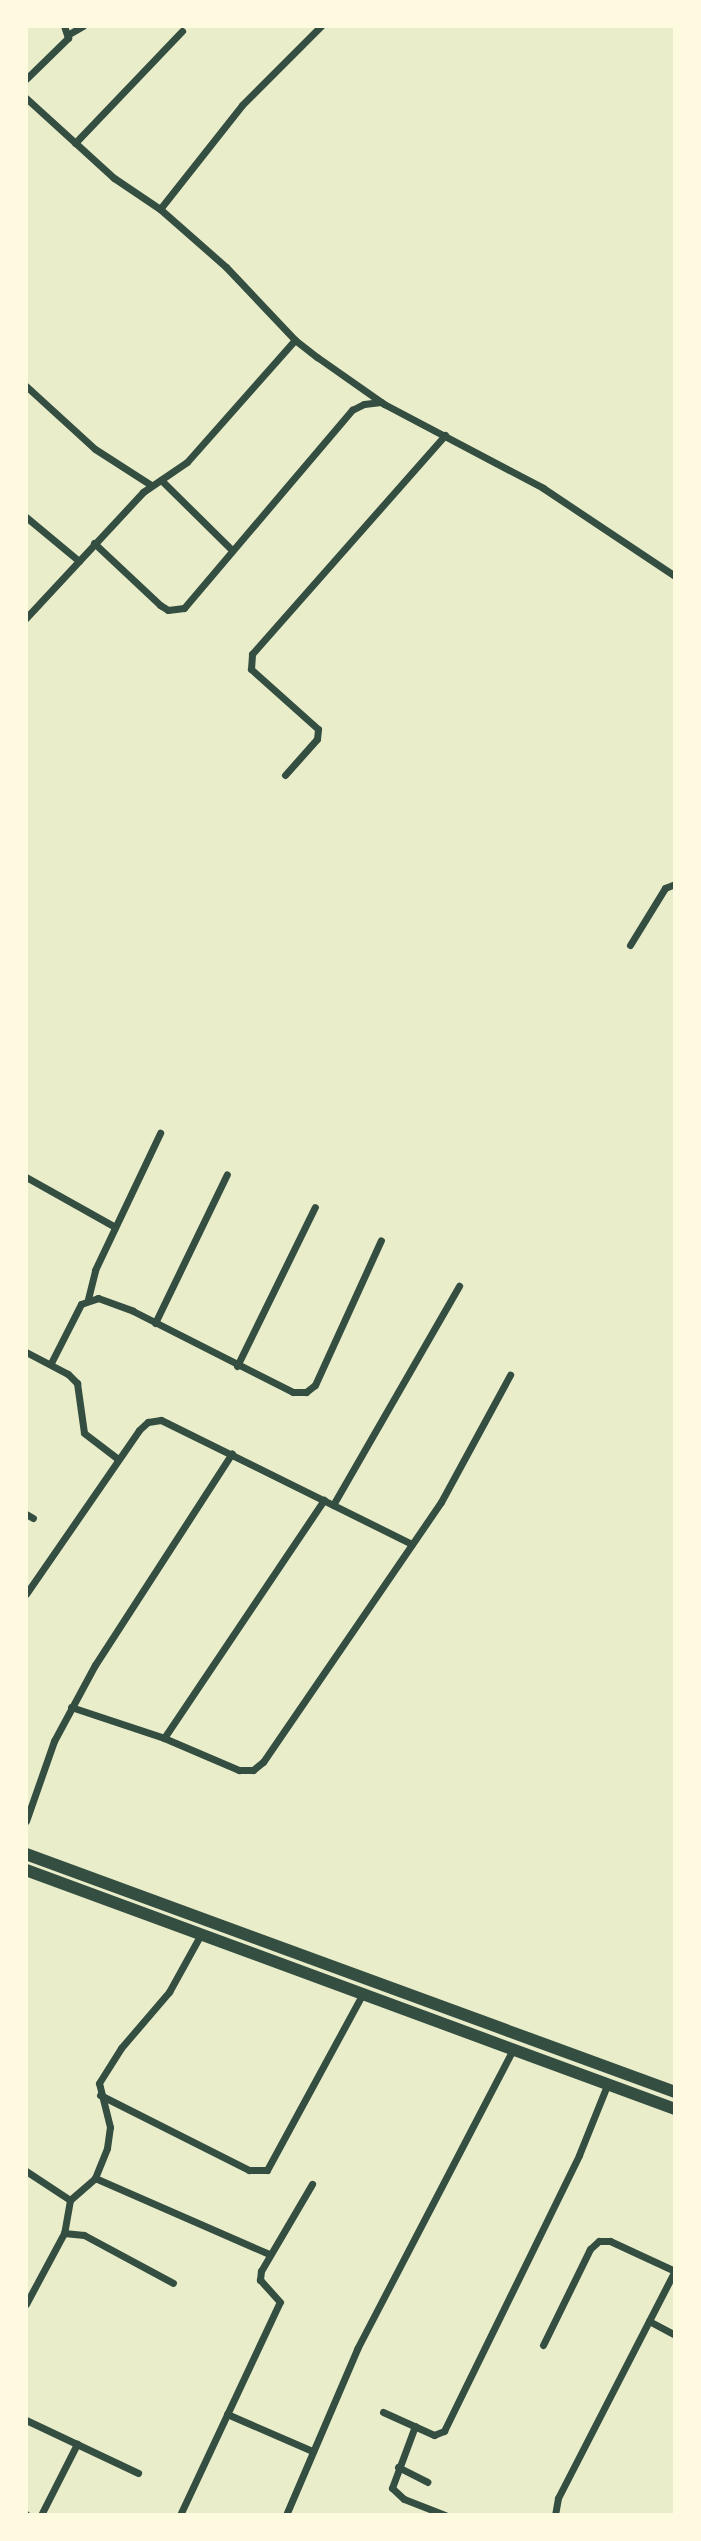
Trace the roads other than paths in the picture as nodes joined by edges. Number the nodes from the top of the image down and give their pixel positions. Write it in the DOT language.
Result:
graph roads {
  1 [pos="83,26"];
  2 [pos="321,26"];
  3 [pos="67,30"];
  4 [pos="182,31"];
  5 [pos="26,79"];
  6 [pos="26,98"];
  7 [pos="75,143"];
  8 [pos="160,209"];
  9 [pos="295,340"];
  10 [pos="26,386"];
  11 [pos="381,402"];
  12 [pos="445,435"];
  13 [pos="161,480"];
  14 [pos="151,485"];
  15 [pos="26,517"];
  16 [pos="94,543"];
  17 [pos="232,550"];
  18 [pos="79,561"];
  19 [pos="675,576"];
  20 [pos="26,618"];
  21 [pos="285,775"];
  22 [pos="675,884"];
  23 [pos="630,945"];
  24 [pos="160,1133"];
  25 [pos="227,1174"];
  26 [pos="26,1177"];
  27 [pos="315,1207"];
  28 [pos="115,1227"];
  29 [pos="381,1240"];
  30 [pos="459,1286"];
  31 [pos="88,1299"];
  32 [pos="155,1323"];
  33 [pos="26,1352"];
  34 [pos="51,1363"];
  35 [pos="237,1366"];
  36 [pos="510,1375"];
  37 [pos="232,1453"];
  38 [pos="118,1459"];
  39 [pos="324,1500"];
  40 [pos="333,1505"];
  41 [pos="412,1544"];
  42 [pos="26,1594"];
  43 [pos="71,1707"];
  44 [pos="164,1738"];
  45 [pos="26,1821"];
  46 [pos="26,1854"];
  47 [pos="26,1870"];
  48 [pos="201,1934"];
  49 [pos="363,1993"];
  50 [pos="514,2048"];
  51 [pos="608,2083"];
  52 [pos="675,2092"];
  53 [pos="100,2095"];
  54 [pos="675,2109"];
  55 [pos="26,2171"];
  56 [pos="95,2178"];
  57 [pos="312,2184"];
  58 [pos="70,2200"];
  59 [pos="64,2233"];
  60 [pos="269,2254"];
  61 [pos="675,2270"];
  62 [pos="173,2283"];
  63 [pos="26,2304"];
  64 [pos="649,2321"];
  65 [pos="675,2335"];
  66 [pos="543,2345"];
  67 [pos="383,2412"];
  68 [pos="227,2414"];
  69 [pos="26,2420"];
  70 [pos="415,2426"];
  71 [pos="77,2444"];
  72 [pos="312,2451"];
  73 [pos="398,2467"];
  74 [pos="138,2473"];
  75 [pos="427,2482"];
  76 [pos="41,2515"];
  77 [pos="180,2515"];
  78 [pos="286,2515"];
  79 [pos="445,2515"];
  80 [pos="555,2515"];
  1 -- 3 [label="street"];
  2 -- 8 [label="street"];
  3 -- 5 [label="street"];
  4 -- 7 [label="street"];
  6 -- 7 [label="street"];
  7 -- 8 [label="street"];
  8 -- 9 [label="street"];
  9 -- 11 [label="street"];
  9 -- 13 [label="street"];
  10 -- 14 [label="street"];
  11 -- 12 [label="street"];
  11 -- 17 [label="street"];
  12 -- 19 [label="street"];
  12 -- 21 [label="street"];
  13 -- 14 [label="street"];
  13 -- 17 [label="street"];
  14 -- 16 [label="street"];
  15 -- 18 [label="street"];
  16 -- 17 [label="street"];
  16 -- 18 [label="street"];
  18 -- 20 [label="street"];
  22 -- 23 [label="street"];
  24 -- 28 [label="street"];
  25 -- 32 [label="street"];
  26 -- 28 [label="street"];
  27 -- 35 [label="street"];
  28 -- 31 [label="street"];
  29 -- 35 [label="street"];
  30 -- 40 [label="street"];
  31 -- 32 [label="street"];
  31 -- 34 [label="street"];
  32 -- 35 [label="street"];
  33 -- 34 [label="street"];
  34 -- 38 [label="street"];
  36 -- 41 [label="street"];
  37 -- 38 [label="street"];
  37 -- 39 [label="street"];
  37 -- 43 [label="street"];
  38 -- 42 [label="street"];
  39 -- 40 [label="street"];
  39 -- 44 [label="street"];
  40 -- 41 [label="street"];
  41 -- 44 [label="street"];
  43 -- 44 [label="street"];
  43 -- 45 [label="street"];
  46 -- 52 [label="main road"];
  47 -- 48 [label="main road"];
  48 -- 49 [label="main road"];
  48 -- 53 [label="street"];
  49 -- 50 [label="main road"];
  49 -- 53 [label="street"];
  50 -- 51 [label="main road"];
  50 -- 72 [label="street"];
  51 -- 54 [label="main road"];
  51 -- 70 [label="street"];
  53 -- 56 [label="street"];
  55 -- 58 [label="street"];
  56 -- 58 [label="street"];
  56 -- 60 [label="street"];
  57 -- 60 [label="street"];
  58 -- 59 [label="street"];
  59 -- 62 [label="street"];
  59 -- 63 [label="street"];
  60 -- 68 [label="street"];
  61 -- 64 [label="street"];
  61 -- 66 [label="street"];
  64 -- 65 [label="street"];
  64 -- 80 [label="street"];
  67 -- 70 [label="street"];
  68 -- 72 [label="street"];
  68 -- 77 [label="street"];
  69 -- 71 [label="street"];
  70 -- 73 [label="street"];
  71 -- 74 [label="street"];
  71 -- 76 [label="street"];
  72 -- 78 [label="street"];
  73 -- 75 [label="street"];
  73 -- 79 [label="street"];
}
